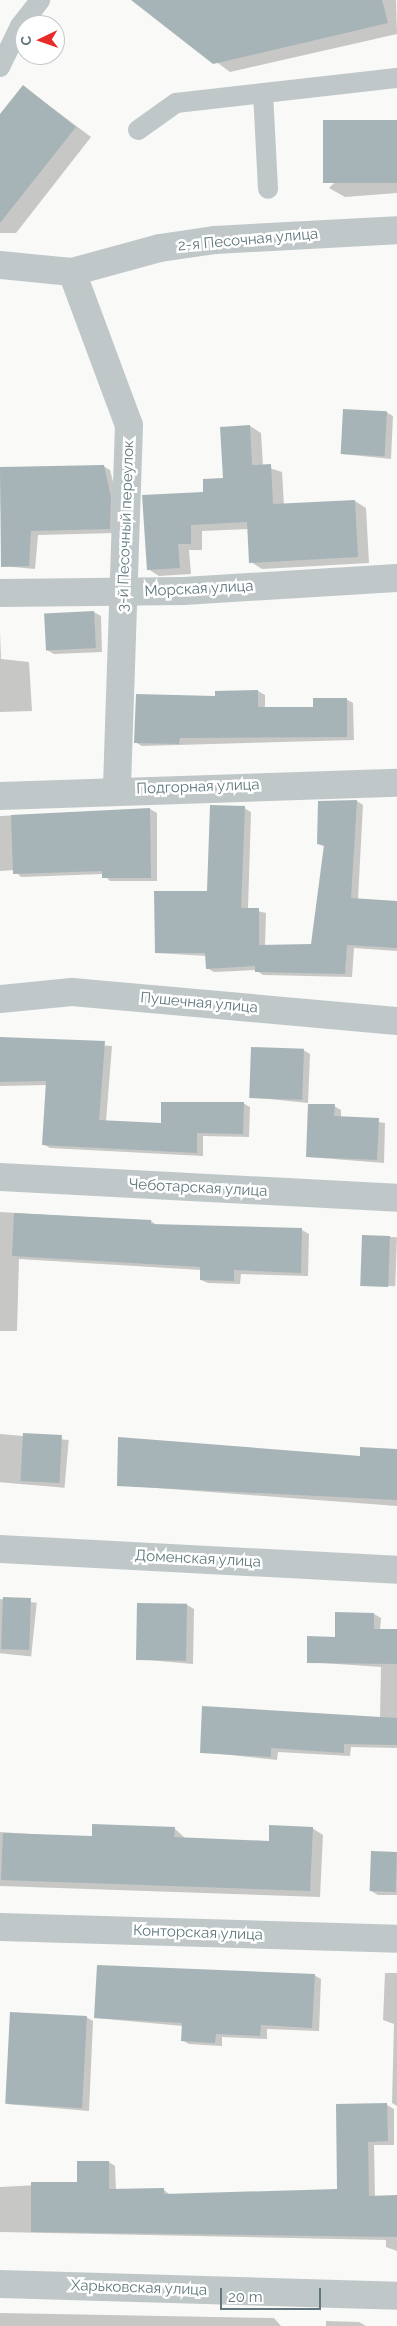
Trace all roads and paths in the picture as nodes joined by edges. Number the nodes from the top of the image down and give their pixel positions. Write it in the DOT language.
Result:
graph roads {
  1 [pos="40,0"];
  2 [pos="0,67"];
  3 [pos="397,78"];
  4 [pos="263,93"];
  5 [pos="138,130"];
  6 [pos="268,188"];
  7 [pos="397,230"];
  8 [pos="0,265"];
  9 [pos="72,272"];
  10 [pos="397,578"];
  11 [pos="124,592"];
  12 [pos="0,593"];
  13 [pos="397,783"];
  14 [pos="117,790"];
  15 [pos="0,796"];
  16 [pos="0,998"];
  17 [pos="397,1021"];
  18 [pos="0,1177"];
  19 [pos="397,1198"];
  20 [pos="0,1549"];
  21 [pos="397,1570"];
  22 [pos="0,1927"];
  23 [pos="397,1939"];
  24 [pos="0,2284"];
  25 [pos="397,2296"];
  1 -- 2 [label="lane"];
  3 -- 4 [label="lane"];
  4 -- 5 [label="lane"];
  4 -- 6 [label="lane"];
  7 -- 9 [label="street, 2-я Песочная улица"];
  8 -- 9 [label="street"];
  9 -- 11 [label="street, 3-й Песочный переулок"];
  10 -- 11 [label="street, Морская улица"];
  11 -- 12 [label="street, Морская улица"];
  11 -- 14 [label="street, 3-й Песочный переулок"];
  13 -- 14 [label="street, Подгорная улица"];
  14 -- 15 [label="street, Подгорная улица"];
  16 -- 17 [label="street, Пушечная улица"];
  18 -- 19 [label="street, Чеботарская улица"];
  20 -- 21 [label="street, Доменская улица"];
  22 -- 23 [label="street, Конторская улица"];
  24 -- 25 [label="street, Харьковская улица"];
}
